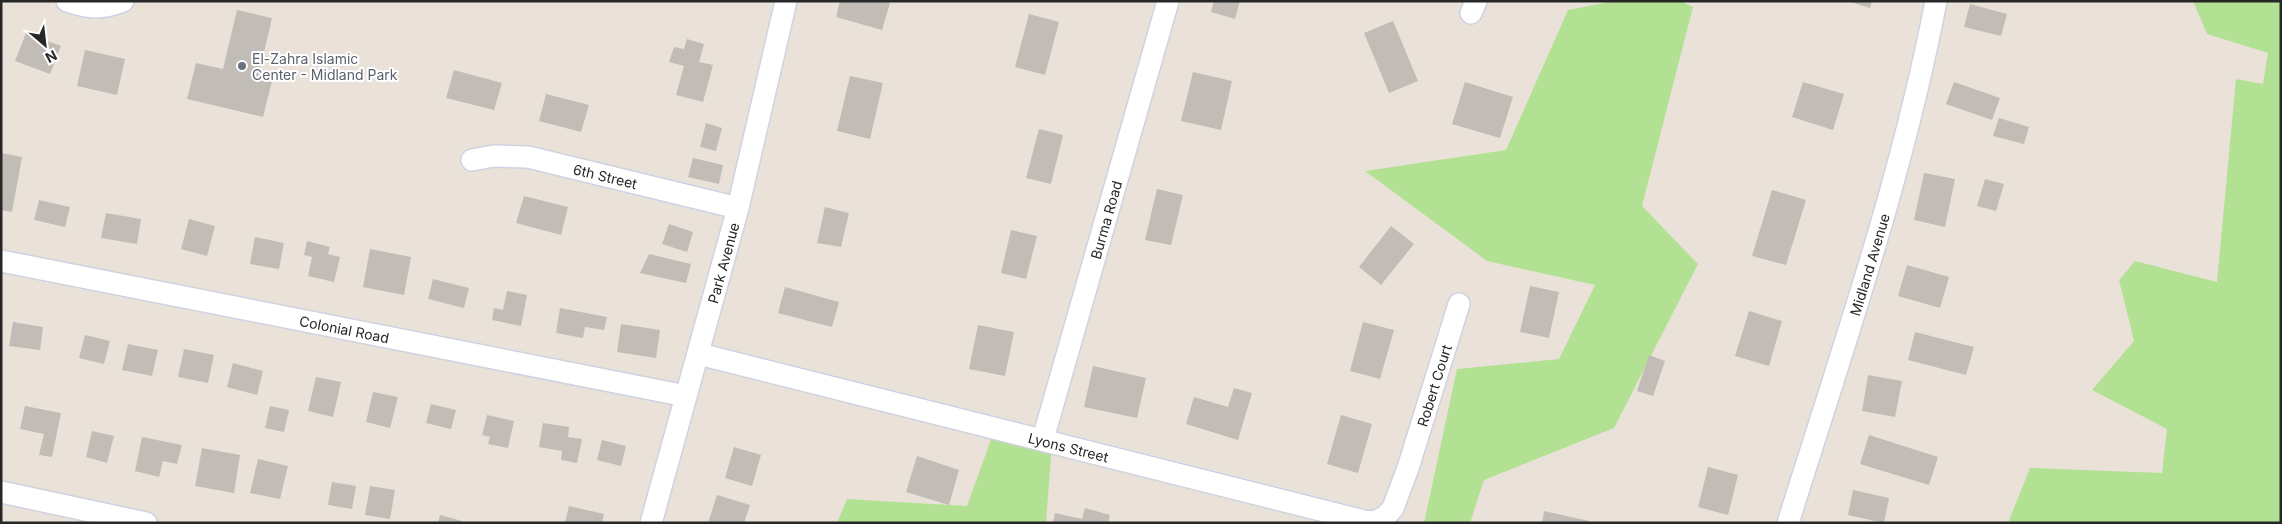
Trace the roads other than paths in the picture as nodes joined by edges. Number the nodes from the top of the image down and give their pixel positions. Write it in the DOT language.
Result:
graph roads {
  1 [pos="67,1"];
  2 [pos="123,1"];
  3 [pos="786,1"];
  4 [pos="1168,1"];
  5 [pos="1936,1"];
  6 [pos="472,160"];
  7 [pos="738,208"];
  8 [pos="1,261"];
  9 [pos="1458,304"];
  10 [pos="699,354"];
  11 [pos="686,396"];
  12 [pos="1042,439"];
  13 [pos="1408,468"];
  14 [pos="1,492"];
  15 [pos="146,523"];
  16 [pos="651,523"];
  17 [pos="1788,523"];
  1 -- 2 [label="street"];
  3 -- 7 [label="street, Park Avenue"];
  4 -- 12 [label="street, Burma Road"];
  5 -- 17 [label="street, Midland Avenue"];
  6 -- 7 [label="street, 6th Street"];
  7 -- 10 [label="street, Park Avenue"];
  8 -- 11 [label="street, Colonial Road"];
  9 -- 13 [label="street, Robert Court"];
  10 -- 11 [label="street, Park Avenue"];
  10 -- 12 [label="street, Lyons Street"];
  11 -- 16 [label="street, Park Avenue"];
  12 -- 13 [label="street, Lyons Street"];
  14 -- 15 [label="street"];
}
